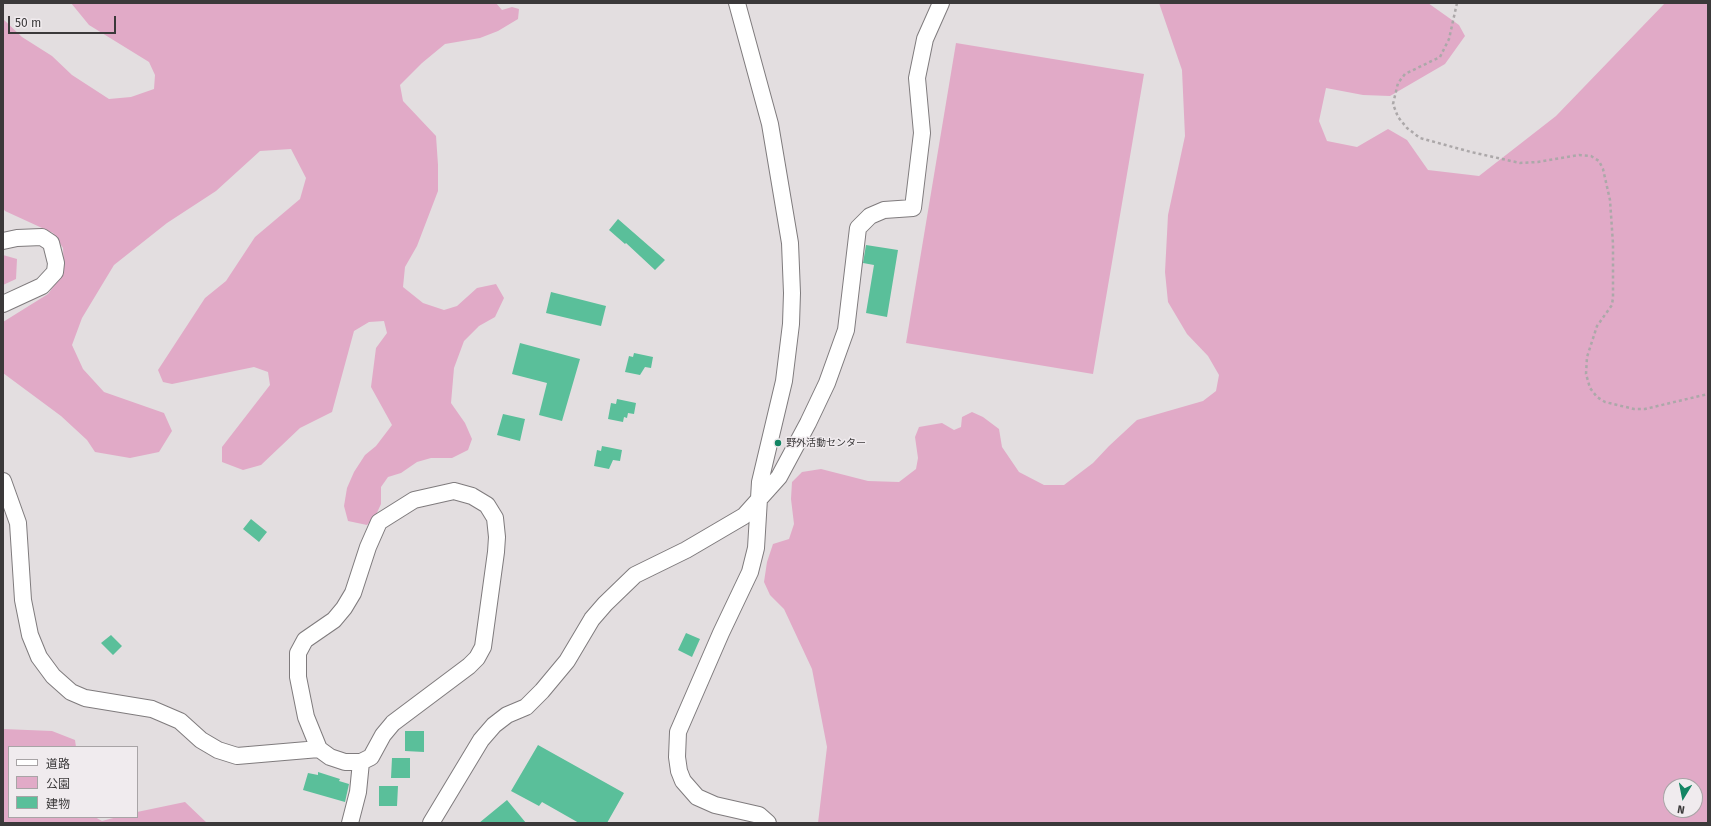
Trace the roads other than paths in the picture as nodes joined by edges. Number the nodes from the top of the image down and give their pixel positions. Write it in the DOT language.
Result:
graph roads {
  1 [pos="737,3"];
  2 [pos="941,3"];
  3 [pos="3,241"];
  4 [pos="3,304"];
  5 [pos="3,481"];
  6 [pos="760,500"];
  7 [pos="319,749"];
  8 [pos="362,762"];
  9 [pos="350,823"];
  10 [pos="431,823"];
  11 [pos="768,823"];
  1 -- 6 [label="street"];
  2 -- 6 [label="street"];
  3 -- 4 [label="street"];
  5 -- 7 [label="street"];
  6 -- 10 [label="street"];
  6 -- 11 [label="street"];
  7 -- 8 [label="street"];
  7 -- 8 [label="street"];
  8 -- 9 [label="street"];
}
